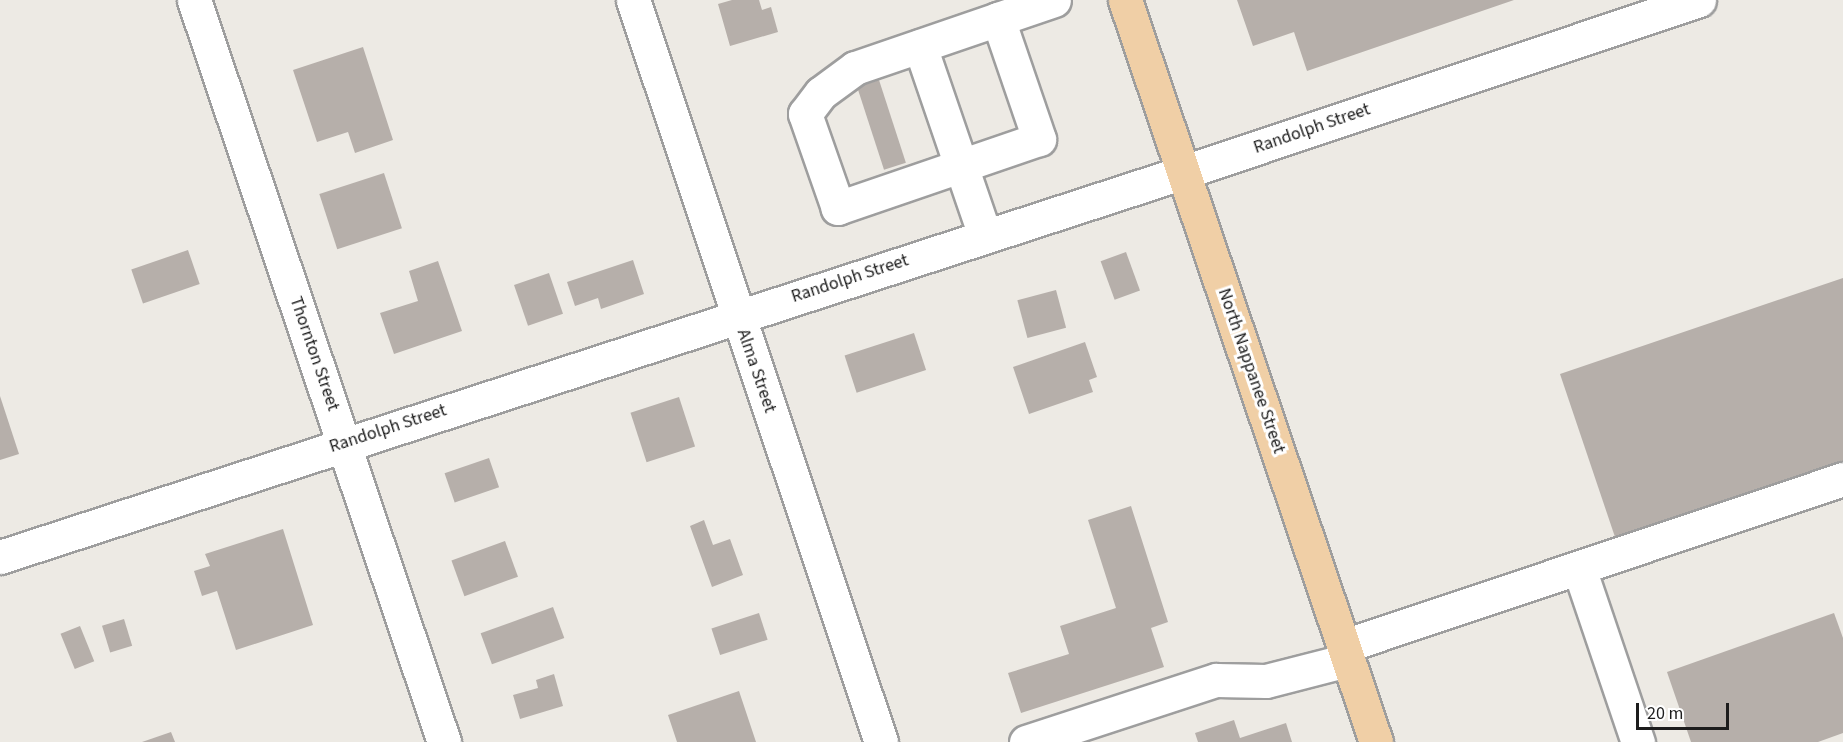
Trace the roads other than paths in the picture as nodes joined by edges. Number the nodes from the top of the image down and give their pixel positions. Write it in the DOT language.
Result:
graph roads {
  1 [pos="194,0"];
  2 [pos="633,0"];
  3 [pos="1054,0"];
  4 [pos="1125,0"];
  5 [pos="1699,0"];
  6 [pos="998,19"];
  7 [pos="920,46"];
  8 [pos="961,165"];
  9 [pos="1184,172"];
  10 [pos="985,236"];
  11 [pos="737,315"];
  12 [pos="345,444"];
  13 [pos="1843,479"];
  14 [pos="0,557"];
  15 [pos="1578,568"];
  16 [pos="1346,653"];
  17 [pos="444,742"];
  18 [pos="880,742"];
  19 [pos="1026,742"];
  20 [pos="1376,742"];
  21 [pos="1638,742"];
  1 -- 12 [label="street, Thornton Street"];
  2 -- 11 [label="street, Alma Street"];
  3 -- 6 [label="street"];
  4 -- 9 [label="main road, North Nappanee Street"];
  5 -- 9 [label="street, Randolph Street"];
  6 -- 7 [label="street"];
  6 -- 8 [label="street"];
  7 -- 8 [label="street"];
  7 -- 8 [label="street"];
  8 -- 10 [label="street"];
  9 -- 10 [label="street, Randolph Street"];
  9 -- 16 [label="main road, North Nappanee Street"];
  10 -- 11 [label="street, Randolph Street"];
  11 -- 12 [label="street, Randolph Street"];
  11 -- 18 [label="street, Alma Street"];
  12 -- 14 [label="street, Randolph Street"];
  12 -- 17 [label="street, Thornton Street"];
  13 -- 15 [label="street"];
  15 -- 16 [label="street"];
  15 -- 21 [label="street"];
  16 -- 19 [label="street"];
  16 -- 20 [label="main road, North Nappanee Street"];
}
